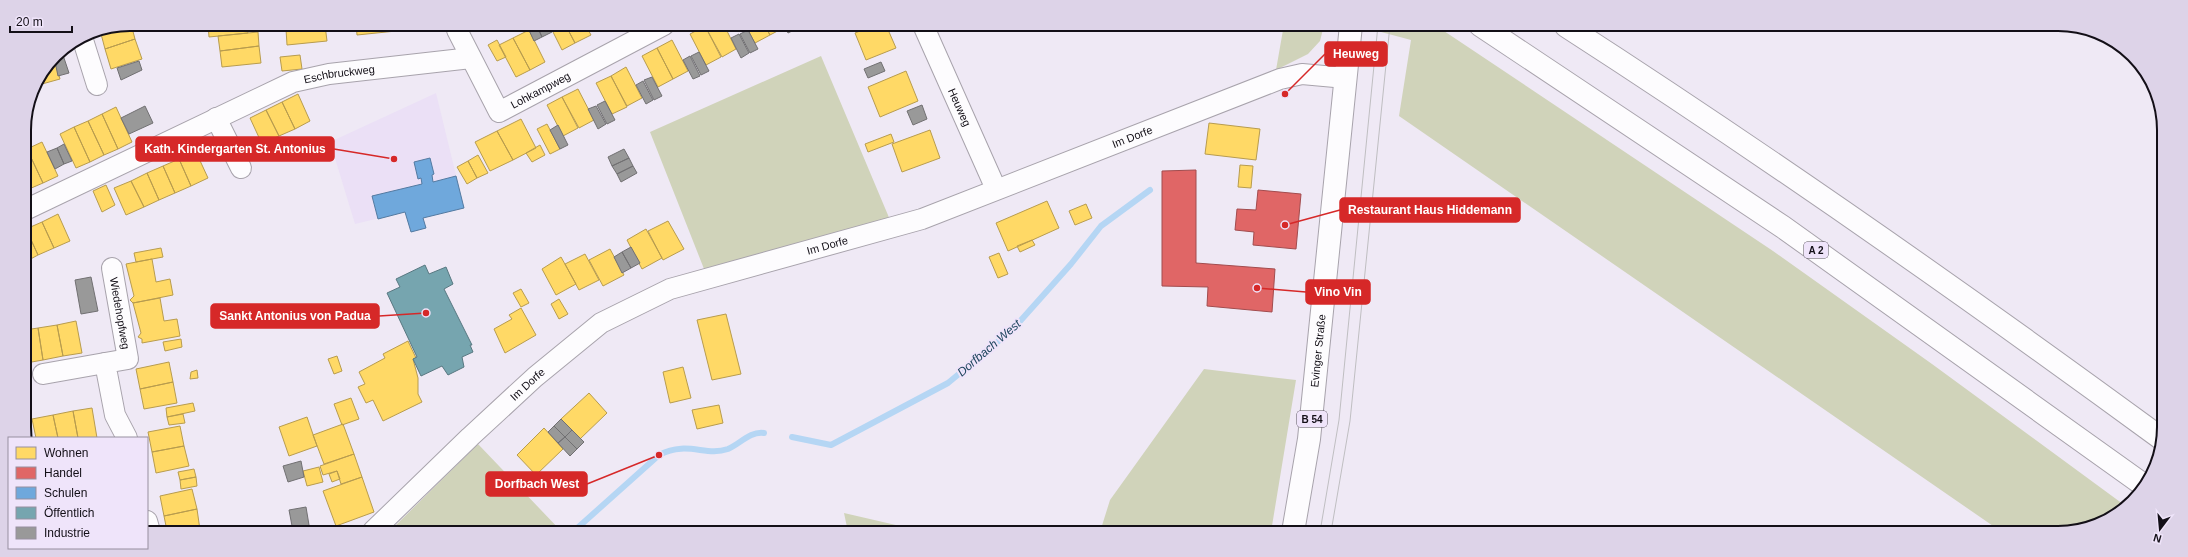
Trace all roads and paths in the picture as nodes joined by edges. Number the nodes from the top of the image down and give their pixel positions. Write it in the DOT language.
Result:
graph roads {
  1 [pos="458,31"];
  2 [pos="653,31"];
  3 [pos="926,31"];
  4 [pos="1350,31"];
  5 [pos="1489,31"];
  6 [pos="1574,31"];
  7 [pos="84,42"];
  8 [pos="471,58"];
  9 [pos="1346,78"];
  10 [pos="97,85"];
  11 [pos="216,118"];
  12 [pos="241,168"];
  13 [pos="996,189"];
  14 [pos="31,207"];
  15 [pos="112,268"];
  16 [pos="104,363"];
  17 [pos="43,374"];
  18 [pos="2157,435"];
  19 [pos="126,437"];
  20 [pos="2140,482"];
  21 [pos="378,526"];
  22 [pos="1294,526"];
  1 -- 8 [label="street, Lohkampweg"];
  2 -- 8 [label="street, Lohkampweg"];
  3 -- 13 [label="street, Heuweg"];
  4 -- 9 [label="main road, Evinger Straße / B 54"];
  5 -- 20 [label="main road, A 2"];
  6 -- 18 [label="main road"];
  7 -- 10 [label="street"];
  8 -- 11 [label="street, Eschbruckweg"];
  9 -- 13 [label="street, Im Dorfe"];
  9 -- 22 [label="main road, Evinger Straße / B 54"];
  11 -- 12 [label="street"];
  11 -- 14 [label="street, Eschbruckweg"];
  13 -- 21 [label="street, Im Dorfe"];
  15 -- 16 [label="street, Wiedehopfweg"];
  16 -- 17 [label="street, Wiedehopfweg"];
  16 -- 19 [label="street"];
}
